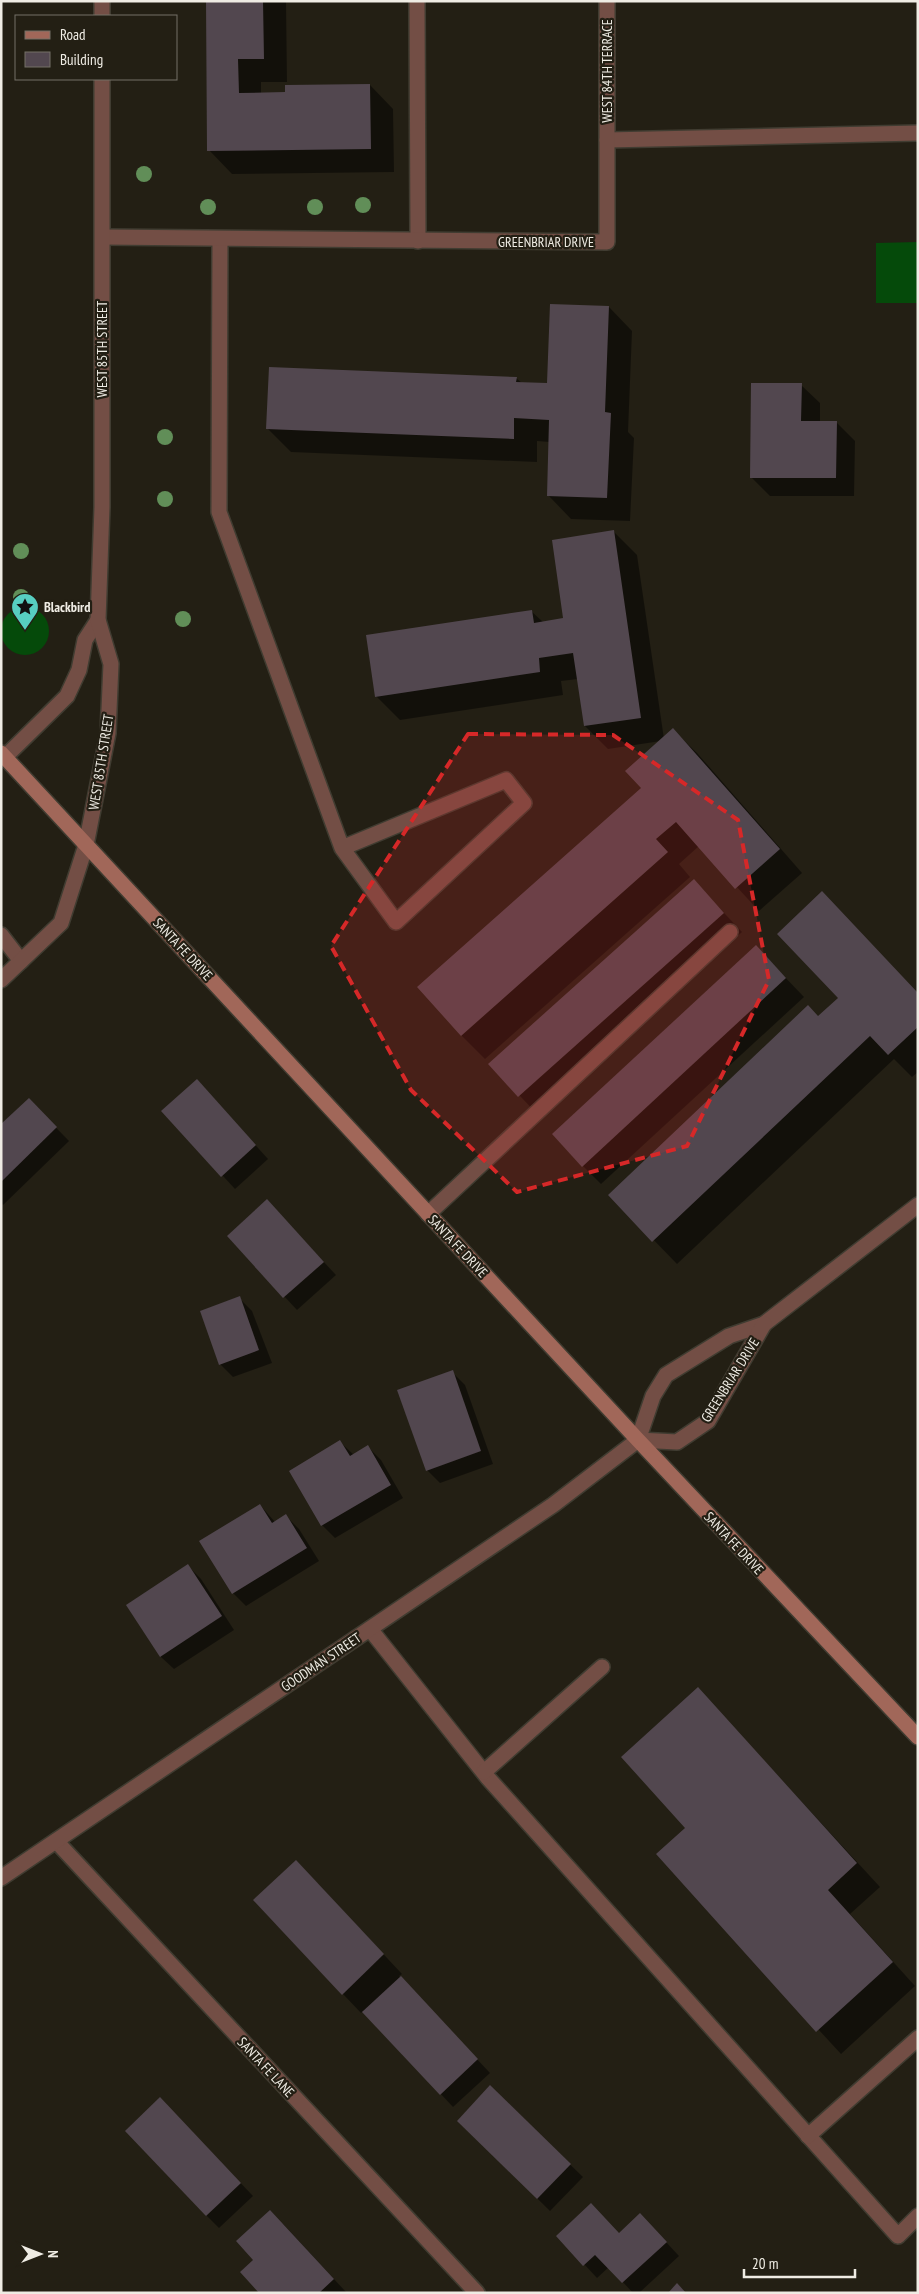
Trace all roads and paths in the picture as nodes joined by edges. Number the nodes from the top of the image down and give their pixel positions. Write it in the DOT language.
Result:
graph roads {
  1 [pos="102,1"];
  2 [pos="417,1"];
  3 [pos="607,1"];
  4 [pos="102,15"];
  5 [pos="102,80"];
  6 [pos="918,133"];
  7 [pos="607,140"];
  8 [pos="103,238"];
  9 [pos="220,240"];
  10 [pos="418,241"];
  11 [pos="98,620"];
  12 [pos="3,755"];
  13 [pos="86,845"];
  14 [pos="342,848"];
  15 [pos="730,932"];
  16 [pos="1,935"];
  17 [pos="20,961"];
  18 [pos="1,980"];
  19 [pos="915,1213"];
  20 [pos="428,1214"];
  21 [pos="764,1324"];
  22 [pos="638,1440"];
  23 [pos="370,1629"];
  24 [pos="602,1667"];
  25 [pos="918,1737"];
  26 [pos="484,1772"];
  27 [pos="56,1842"];
  28 [pos="1,1878"];
  29 [pos="918,2038"];
  30 [pos="808,2136"];
  31 [pos="918,2216"];
  32 [pos="477,2293"];
  1 -- 4 [label="street"];
  2 -- 10 [label="street"];
  3 -- 7 [label="street, WEST 84TH TERRACE"];
  5 -- 8 [label="street, WEST 85TH STREET"];
  6 -- 7 [label="street"];
  7 -- 10 [label="street, GREENBRIAR DRIVE"];
  8 -- 9 [label="street, GREENBRIAR DRIVE"];
  8 -- 11 [label="street, WEST 85TH STREET"];
  9 -- 10 [label="street, GREENBRIAR DRIVE"];
  9 -- 14 [label="street"];
  11 -- 12 [label="street"];
  11 -- 13 [label="street, WEST 85TH STREET"];
  12 -- 13 [label="main road, SANTA FE DRIVE"];
  13 -- 17 [label="street, WEST 85TH STREET"];
  13 -- 20 [label="main road, SANTA FE DRIVE"];
  14 -- 14 [label="street"];
  15 -- 20 [label="street"];
  16 -- 17 [label="street"];
  17 -- 18 [label="street, WEST 85TH STREET"];
  19 -- 21 [label="street, GREENBRIAR DRIVE"];
  20 -- 22 [label="main road, SANTA FE DRIVE"];
  21 -- 22 [label="street, GREENBRIAR DRIVE"];
  21 -- 22 [label="street, GREENBRIAR DRIVE"];
  22 -- 23 [label="street, GOODMAN STREET"];
  22 -- 25 [label="main road, SANTA FE DRIVE"];
  23 -- 26 [label="street"];
  23 -- 27 [label="street, GOODMAN STREET"];
  24 -- 26 [label="street"];
  26 -- 30 [label="street"];
  27 -- 28 [label="street, GOODMAN STREET"];
  27 -- 32 [label="street, SANTA FE LANE"];
  29 -- 30 [label="street"];
  30 -- 31 [label="street"];
}
